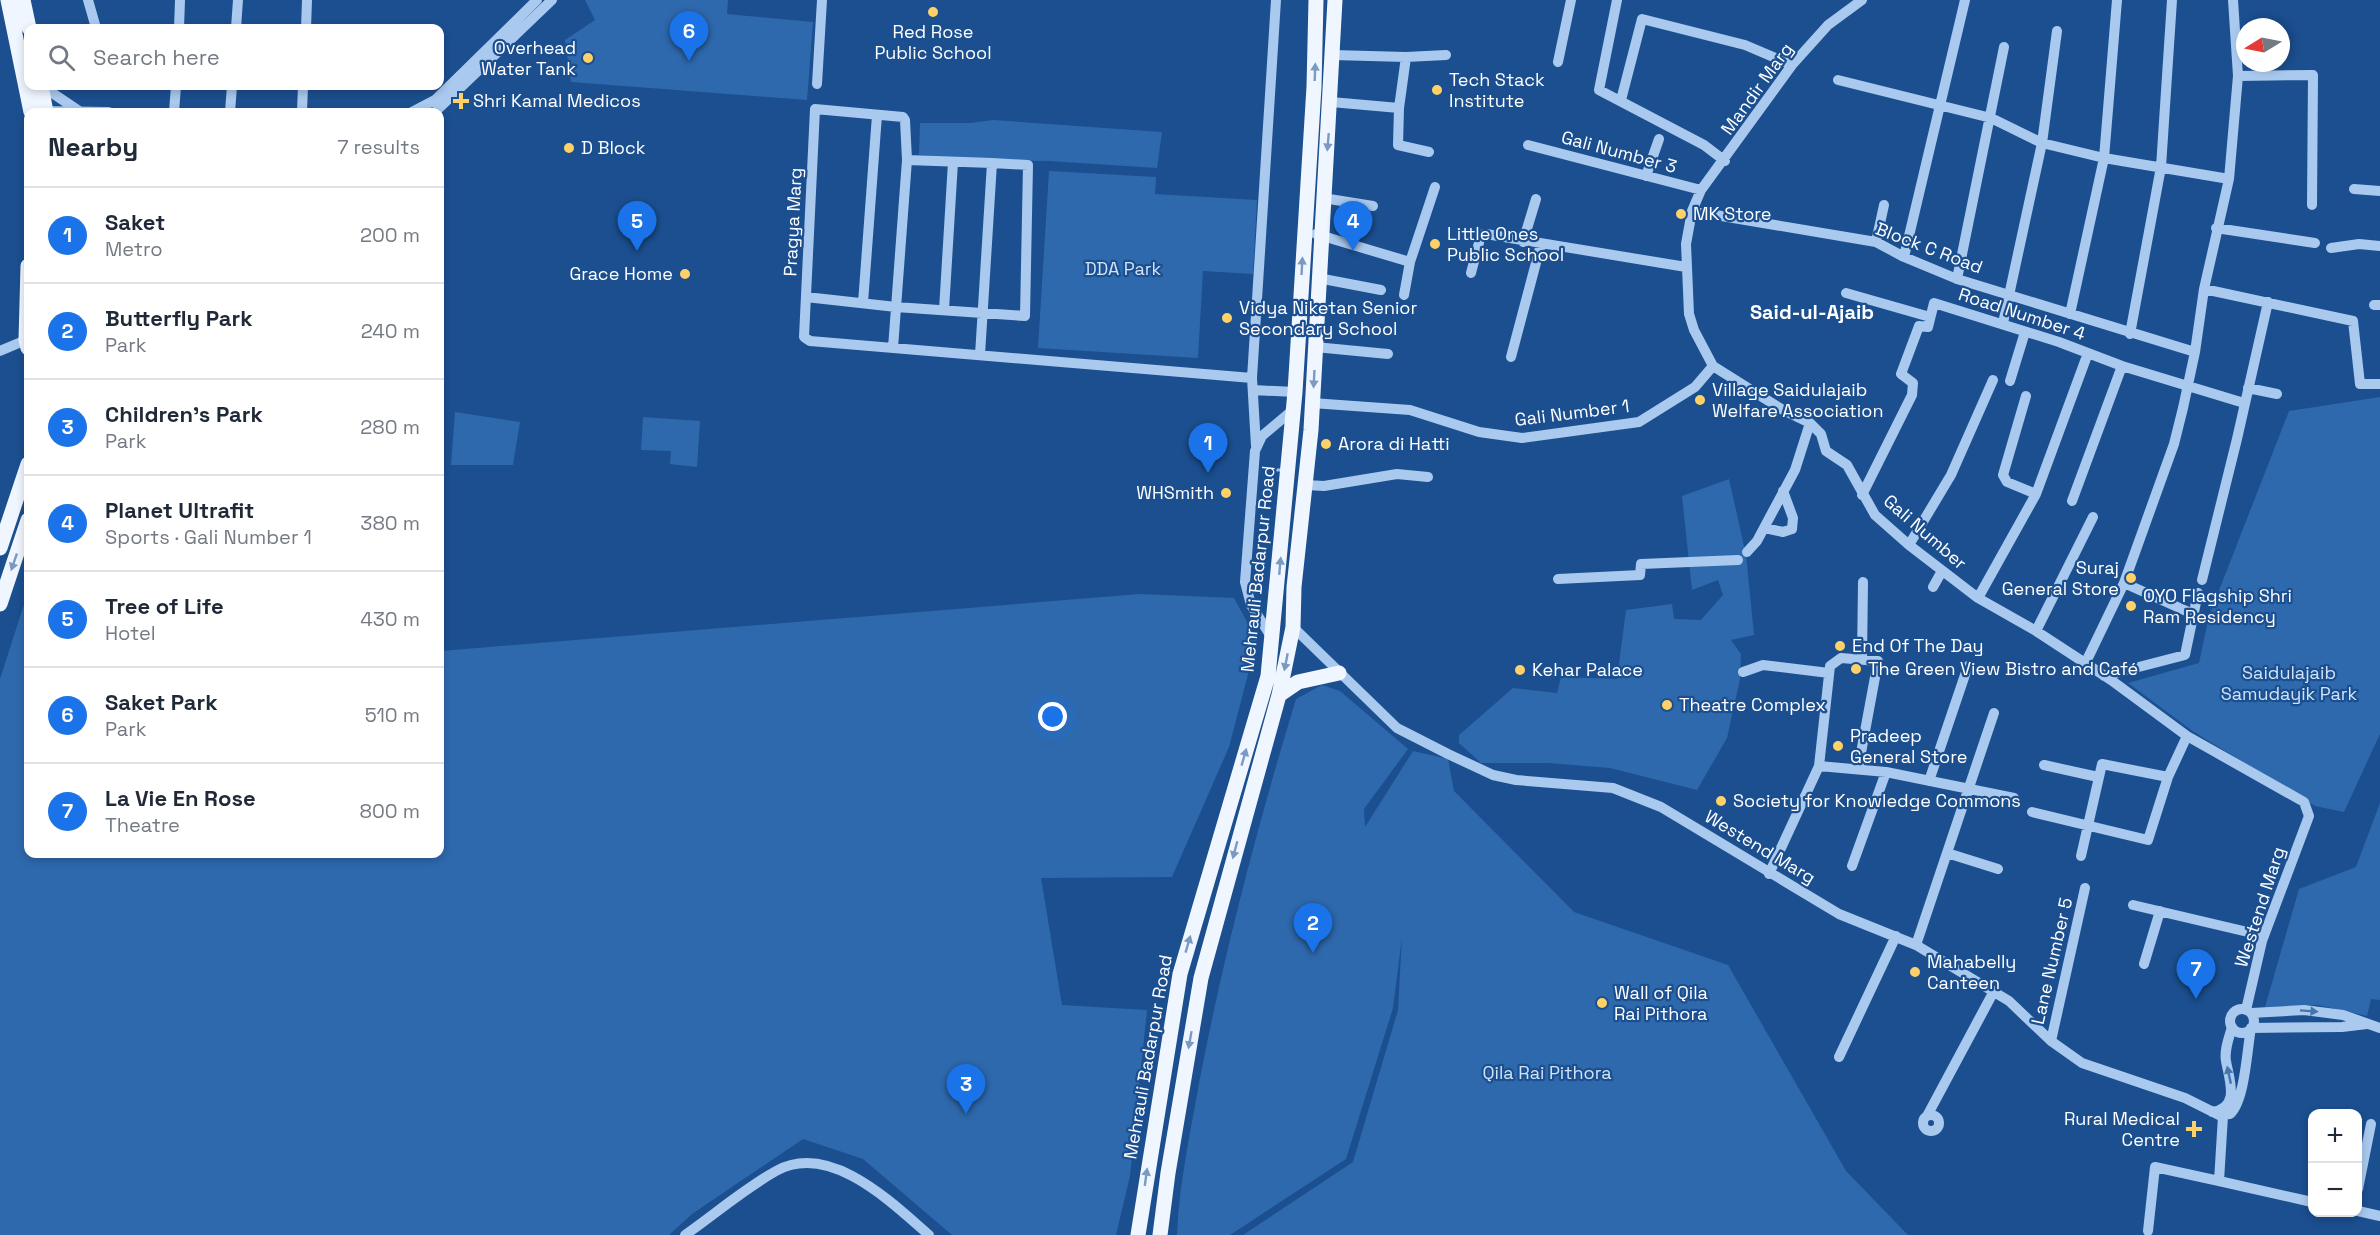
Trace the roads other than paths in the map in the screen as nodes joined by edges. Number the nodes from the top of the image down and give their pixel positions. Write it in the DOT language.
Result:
graph roads {
  1 [pos="8,0"];
  2 [pos="24,0"];
  3 [pos="88,0"];
  4 [pos="180,0"];
  5 [pos="238,0"];
  6 [pos="307,0"];
  7 [pos="537,0"];
  8 [pos="552,0"];
  9 [pos="822,0"];
  10 [pos="1276,0"];
  11 [pos="1316,0"];
  12 [pos="1335,0"];
  13 [pos="1571,0"];
  14 [pos="1617,0"];
  15 [pos="1862,0"];
  16 [pos="1965,0"];
  17 [pos="2117,0"];
  18 [pos="2172,0"];
  19 [pos="2233,0"];
  20 [pos="28,24"];
  21 [pos="95,24"];
  22 [pos="179,24"];
  23 [pos="236,24"];
  24 [pos="306,24"];
  25 [pos="2057,31"];
  26 [pos="2004,47"];
  27 [pos="1333,55"];
  28 [pos="1446,55"];
  29 [pos="1406,57"];
  30 [pos="24,58"];
  31 [pos="1557,62"];
  32 [pos="1792,65"];
  33 [pos="2238,76"];
  34 [pos="1838,80"];
  35 [pos="817,84"];
  36 [pos="33,90"];
  37 [pos="42,90"];
  38 [pos="48,90"];
  39 [pos="176,90"];
  40 [pos="232,90"];
  41 [pos="303,90"];
  42 [pos="1621,100"];
  43 [pos="1331,102"];
  44 [pos="1940,105"];
  45 [pos="38,108"];
  46 [pos="39,108"];
  47 [pos="75,108"];
  48 [pos="174,108"];
  49 [pos="230,108"];
  50 [pos="302,108"];
  51 [pos="420,108"];
  52 [pos="439,108"];
  53 [pos="1399,108"];
  54 [pos="877,115"];
  55 [pos="1991,118"];
  56 [pos="1659,139"];
  57 [pos="2043,143"];
  58 [pos="1528,145"];
  59 [pos="1429,152"];
  60 [pos="2104,158"];
  61 [pos="907,160"];
  62 [pos="1725,161"];
  63 [pos="953,162"];
  64 [pos="992,163"];
  65 [pos="2161,167"];
  66 [pos="1646,176"];
  67 [pos="2229,179"];
  68 [pos="1436,187"];
  69 [pos="2354,189"];
  70 [pos="1701,190"];
  71 [pos="2380,192"];
  72 [pos="1323,198"];
  73 [pos="1536,200"];
  74 [pos="1884,204"];
  75 [pos="2312,205"];
  76 [pos="1372,206"];
  77 [pos="1692,211"];
  78 [pos="2216,228"];
  79 [pos="1304,231"];
  80 [pos="1321,235"];
  81 [pos="1523,242"];
  82 [pos="1876,242"];
  83 [pos="2315,243"];
  84 [pos="1540,244"];
  85 [pos="2380,246"];
  86 [pos="2331,248"];
  87 [pos="1904,257"];
  88 [pos="1410,262"];
  89 [pos="1686,267"];
  90 [pos="1471,273"];
  91 [pos="1318,278"];
  92 [pos="1957,279"];
  93 [pos="2204,289"];
  94 [pos="1381,290"];
  95 [pos="1846,293"];
  96 [pos="2010,294"];
  97 [pos="1404,295"];
  98 [pos="806,297"];
  99 [pos="2268,302"];
  100 [pos="862,303"];
  101 [pos="896,307"];
  102 [pos="944,310"];
  103 [pos="984,313"];
  104 [pos="2070,314"];
  105 [pos="1930,316"];
  106 [pos="2003,323"];
  107 [pos="2025,332"];
  108 [pos="2130,334"];
  109 [pos="24,345"];
  110 [pos="1315,347"];
  111 [pos="893,348"];
  112 [pos="0,351"];
  113 [pos="2195,352"];
  114 [pos="2088,353"];
  115 [pos="1388,354"];
  116 [pos="980,355"];
  117 [pos="1511,357"];
  118 [pos="1713,366"];
  119 [pos="2122,366"];
  120 [pos="1252,378"];
  121 [pos="1993,380"];
  122 [pos="2010,381"];
  123 [pos="2188,384"];
  124 [pos="2380,384"];
  125 [pos="2248,388"];
  126 [pos="1252,390"];
  127 [pos="1295,392"];
  128 [pos="2277,394"];
  129 [pos="2026,396"];
  130 [pos="1312,403"];
  131 [pos="2244,403"];
  132 [pos="1294,409"];
  133 [pos="1810,423"];
  134 [pos="1256,446"];
  135 [pos="24,476"];
  136 [pos="1428,477"];
  137 [pos="1306,485"];
  138 [pos="1783,491"];
  139 [pos="2036,494"];
  140 [pos="1862,495"];
  141 [pos="2072,501"];
  142 [pos="2093,517"];
  143 [pos="1764,528"];
  144 [pos="24,532"];
  145 [pos="1909,545"];
  146 [pos="0,548"];
  147 [pos="1747,552"];
  148 [pos="1737,560"];
  149 [pos="1942,571"];
  150 [pos="1558,579"];
  151 [pos="2202,580"];
  152 [pos="1863,582"];
  153 [pos="2124,583"];
  154 [pos="1933,587"];
  155 [pos="2198,593"];
  156 [pos="1978,598"];
  157 [pos="0,604"];
  158 [pos="2193,614"];
  159 [pos="1293,627"];
  160 [pos="2036,631"];
  161 [pos="1272,638"];
  162 [pos="1862,659"];
  163 [pos="2085,664"];
  164 [pos="1968,666"];
  165 [pos="1743,672"];
  166 [pos="1339,673"];
  167 [pos="1829,673"];
  168 [pos="2104,676"];
  169 [pos="1279,695"];
  170 [pos="1994,713"];
  171 [pos="2187,736"];
  172 [pos="2043,765"];
  173 [pos="1819,766"];
  174 [pos="1858,769"];
  175 [pos="1886,772"];
  176 [pos="2098,777"];
  177 [pos="2168,777"];
  178 [pos="1929,781"];
  179 [pos="1967,788"];
  180 [pos="2014,798"];
  181 [pos="2032,812"];
  182 [pos="2309,816"];
  183 [pos="2088,826"];
  184 [pos="1947,853"];
  185 [pos="2081,856"];
  186 [pos="1852,866"];
  187 [pos="1998,869"];
  188 [pos="1769,874"];
  189 [pos="2085,888"];
  190 [pos="2133,905"];
  191 [pos="2160,911"];
  192 [pos="2265,932"];
  193 [pos="1896,936"];
  194 [pos="1916,945"];
  195 [pos="2144,964"];
  196 [pos="1994,991"];
  197 [pos="2248,1011"];
  198 [pos="2367,1024"];
  199 [pos="2232,1027"];
  200 [pos="2251,1028"];
  201 [pos="2380,1028"];
  202 [pos="2051,1041"];
  203 [pos="1839,1057"];
  204 [pos="2212,1112"];
  205 [pos="1927,1116"];
  206 [pos="2223,1116"];
  207 [pos="2371,1124"];
  208 [pos="2362,1169"];
  209 [pos="2219,1181"];
  210 [pos="2308,1201"];
  211 [pos="2362,1212"];
  212 [pos="2380,1216"];
  213 [pos="2148,1231"];
  214 [pos="685,1235"];
  215 [pos="928,1235"];
  216 [pos="1138,1235"];
  217 [pos="1160,1235"];
  1 -- 30 [label="main road"];
  2 -- 20 [label="main road"];
  3 -- 21 [label="street"];
  4 -- 22 [label="street"];
  5 -- 23 [label="street"];
  6 -- 24 [label="street"];
  7 -- 51 [label="street"];
  8 -- 52 [label="street"];
  9 -- 35 [label="street"];
  10 -- 120 [label="street"];
  79 -- 11 [label="main road, Mehrauli Badarpur Road, one-way"];
  12 -- 27 [label="main road, Mehrauli Badarpur Road"];
  13 -- 31 [label="street"];
  14 -- 42 [label="street"];
  15 -- 32 [label="street, Mandir Marg"];
  16 -- 44 [label="street"];
  17 -- 60 [label="street"];
  18 -- 65 [label="street"];
  19 -- 33 [label="street"];
  25 -- 57 [label="street"];
  26 -- 55 [label="street"];
  27 -- 29 [label="street"];
  27 -- 43 [label="main road, Mehrauli Badarpur Road"];
  28 -- 29 [label="street"];
  29 -- 53 [label="street"];
  32 -- 42 [label="street"];
  32 -- 62 [label="street, Mandir Marg"];
  33 -- 67 [label="street"];
  33 -- 75 [label="street"];
  34 -- 44 [label="street"];
  36 -- 45 [label="main road"];
  37 -- 46 [label="main road"];
  38 -- 47 [label="street"];
  39 -- 48 [label="street"];
  40 -- 49 [label="street"];
  41 -- 50 [label="street"];
  42 -- 62 [label="street"];
  43 -- 53 [label="street"];
  43 -- 72 [label="main road, Mehrauli Badarpur Road, one-way"];
  44 -- 55 [label="street"];
  44 -- 87 [label="street"];
  53 -- 59 [label="street"];
  54 -- 61 [label="street"];
  54 -- 98 [label="street, Pragya Marg"];
  54 -- 100 [label="street"];
  55 -- 57 [label="street"];
  55 -- 92 [label="street"];
  56 -- 66 [label="street"];
  57 -- 60 [label="street"];
  57 -- 96 [label="street"];
  58 -- 66 [label="street, Gali Number 3"];
  60 -- 65 [label="street"];
  60 -- 104 [label="street"];
  61 -- 63 [label="street"];
  61 -- 101 [label="street"];
  62 -- 70 [label="street, Mandir Marg"];
  63 -- 64 [label="street"];
  63 -- 102 [label="street"];
  64 -- 103 [label="street"];
  64 -- 103 [label="street"];
  65 -- 67 [label="street"];
  65 -- 108 [label="street"];
  66 -- 70 [label="street, Gali Number 3"];
  67 -- 78 [label="street"];
  68 -- 88 [label="street"];
  69 -- 71 [label="street"];
  70 -- 77 [label="street, Mandir Marg"];
  72 -- 76 [label="street"];
  72 -- 80 [label="main road, Mehrauli Badarpur Road"];
  73 -- 81 [label="street"];
  74 -- 82 [label="street"];
  77 -- 82 [label="street, Block C Road"];
  77 -- 89 [label="street"];
  78 -- 83 [label="street"];
  78 -- 93 [label="street"];
  79 -- 80 [label="street"];
  127 -- 79 [label="main road, Mehrauli Badarpur Road, one-way"];
  80 -- 88 [label="street"];
  80 -- 91 [label="main road, Mehrauli Badarpur Road"];
  81 -- 84 [label="street"];
  81 -- 90 [label="street"];
  82 -- 87 [label="street, Block C Road"];
  84 -- 89 [label="street"];
  84 -- 117 [label="street"];
  85 -- 86 [label="street"];
  87 -- 92 [label="street, Block C Road"];
  88 -- 97 [label="street"];
  89 -- 118 [label="street"];
  91 -- 94 [label="street"];
  91 -- 110 [label="main road, Mehrauli Badarpur Road"];
  92 -- 96 [label="street, Block C Road"];
  93 -- 99 [label="street"];
  93 -- 113 [label="street"];
  95 -- 105 [label="street"];
  96 -- 104 [label="street, Block C Road"];
  96 -- 106 [label="street"];
  98 -- 100 [label="street"];
  98 -- 111 [label="street, Pragya Marg"];
  99 -- 124 [label="street"];
  99 -- 125 [label="street"];
  100 -- 101 [label="street"];
  101 -- 102 [label="street"];
  101 -- 111 [label="street"];
  102 -- 103 [label="street"];
  103 -- 116 [label="street"];
  104 -- 108 [label="street, Block C Road"];
  105 -- 106 [label="street, Road Number 4"];
  105 -- 140 [label="street, Road Number 4"];
  106 -- 107 [label="street, Road Number 4"];
  107 -- 114 [label="street, Road Number 4"];
  107 -- 122 [label="street"];
  108 -- 113 [label="street, Block C Road"];
  109 -- 112 [label="street"];
  110 -- 115 [label="street"];
  110 -- 130 [label="main road, Mehrauli Badarpur Road, one-way"];
  111 -- 116 [label="street"];
  113 -- 123 [label="street"];
  114 -- 119 [label="street, Road Number 4"];
  114 -- 139 [label="street"];
  116 -- 120 [label="street"];
  118 -- 130 [label="street, Gali Number 1"];
  118 -- 133 [label="street"];
  119 -- 123 [label="street, Road Number 4"];
  119 -- 141 [label="street"];
  120 -- 126 [label="street"];
  121 -- 145 [label="street"];
  123 -- 131 [label="street, Road Number 4"];
  123 -- 153 [label="street"];
  125 -- 128 [label="street"];
  125 -- 131 [label="street"];
  126 -- 127 [label="street"];
  126 -- 134 [label="street"];
  127 -- 132 [label="main road, Mehrauli Badarpur Road"];
  129 -- 139 [label="street"];
  130 -- 137 [label="main road, Mehrauli Badarpur Road"];
  131 -- 151 [label="street"];
  132 -- 134 [label="street"];
  161 -- 132 [label="main road, Mehrauli Badarpur Road, one-way"];
  133 -- 138 [label="street"];
  133 -- 140 [label="street, Gali Number"];
  134 -- 161 [label="street"];
  135 -- 146 [label="main road"];
  136 -- 137 [label="street"];
  137 -- 159 [label="main road, Mehrauli Badarpur Road"];
  138 -- 143 [label="street"];
  138 -- 143 [label="street"];
  139 -- 156 [label="street"];
  140 -- 145 [label="street, Gali Number"];
  142 -- 160 [label="street"];
  143 -- 147 [label="street"];
  144 -- 157 [label="main road, one-way"];
  145 -- 149 [label="street, Gali Number"];
  148 -- 150 [label="street"];
  149 -- 154 [label="street"];
  149 -- 156 [label="street, Gali Number"];
  152 -- 162 [label="street"];
  153 -- 158 [label="street"];
  153 -- 163 [label="street"];
  155 -- 158 [label="street"];
  156 -- 160 [label="street, Gali Number"];
  158 -- 168 [label="street"];
  159 -- 166 [label="street, Westend Marg"];
  159 -- 169 [label="main road, Mehrauli Badarpur Road, one-way"];
  160 -- 163 [label="street, Gali Number"];
  216 -- 161 [label="main road, Mehrauli Badarpur Road, one-way"];
  162 -- 167 [label="street"];
  162 -- 174 [label="street"];
  163 -- 168 [label="street, Gali Number"];
  164 -- 178 [label="street"];
  165 -- 167 [label="street"];
  166 -- 169 [label="main road"];
  166 -- 188 [label="street, Westend Marg"];
  167 -- 173 [label="street"];
  168 -- 171 [label="street, Gali Number"];
  169 -- 217 [label="main road, Mehrauli Badarpur Road, one-way"];
  170 -- 179 [label="street"];
  171 -- 177 [label="street"];
  171 -- 182 [label="street, Gali Number"];
  172 -- 176 [label="street"];
  173 -- 174 [label="street"];
  173 -- 188 [label="street"];
  174 -- 175 [label="street"];
  175 -- 178 [label="street"];
  175 -- 186 [label="street"];
  176 -- 177 [label="street"];
  176 -- 183 [label="street"];
  177 -- 183 [label="street"];
  178 -- 179 [label="street"];
  179 -- 180 [label="street"];
  179 -- 184 [label="street"];
  181 -- 183 [label="street"];
  182 -- 192 [label="street, Westend Marg"];
  183 -- 185 [label="street"];
  184 -- 187 [label="street"];
  184 -- 194 [label="street"];
  188 -- 193 [label="street, Westend Marg"];
  189 -- 202 [label="street, Lane Number 5"];
  190 -- 191 [label="street"];
  191 -- 192 [label="street"];
  191 -- 195 [label="street"];
  192 -- 197 [label="street, Westend Marg"];
  193 -- 194 [label="street, Westend Marg"];
  193 -- 203 [label="street"];
  194 -- 196 [label="street, Westend Marg"];
  196 -- 202 [label="street, Westend Marg"];
  196 -- 205 [label="street"];
  197 -- 198 [label="street, one-way"];
  197 -- 199 [label="street, Westend Marg"];
  197 -- 200 [label="street, Westend Marg"];
  198 -- 200 [label="street"];
  198 -- 201 [label="street"];
  199 -- 200 [label="street"];
  204 -- 199 [label="street, Westend Marg, one-way"];
  200 -- 206 [label="street, Westend Marg"];
  202 -- 204 [label="street, Westend Marg"];
  204 -- 206 [label="street, Westend Marg"];
  206 -- 209 [label="street"];
  207 -- 208 [label="street"];
  209 -- 210 [label="street"];
  209 -- 213 [label="street"];
  211 -- 212 [label="street"];
  214 -- 215 [label="street"];
}
